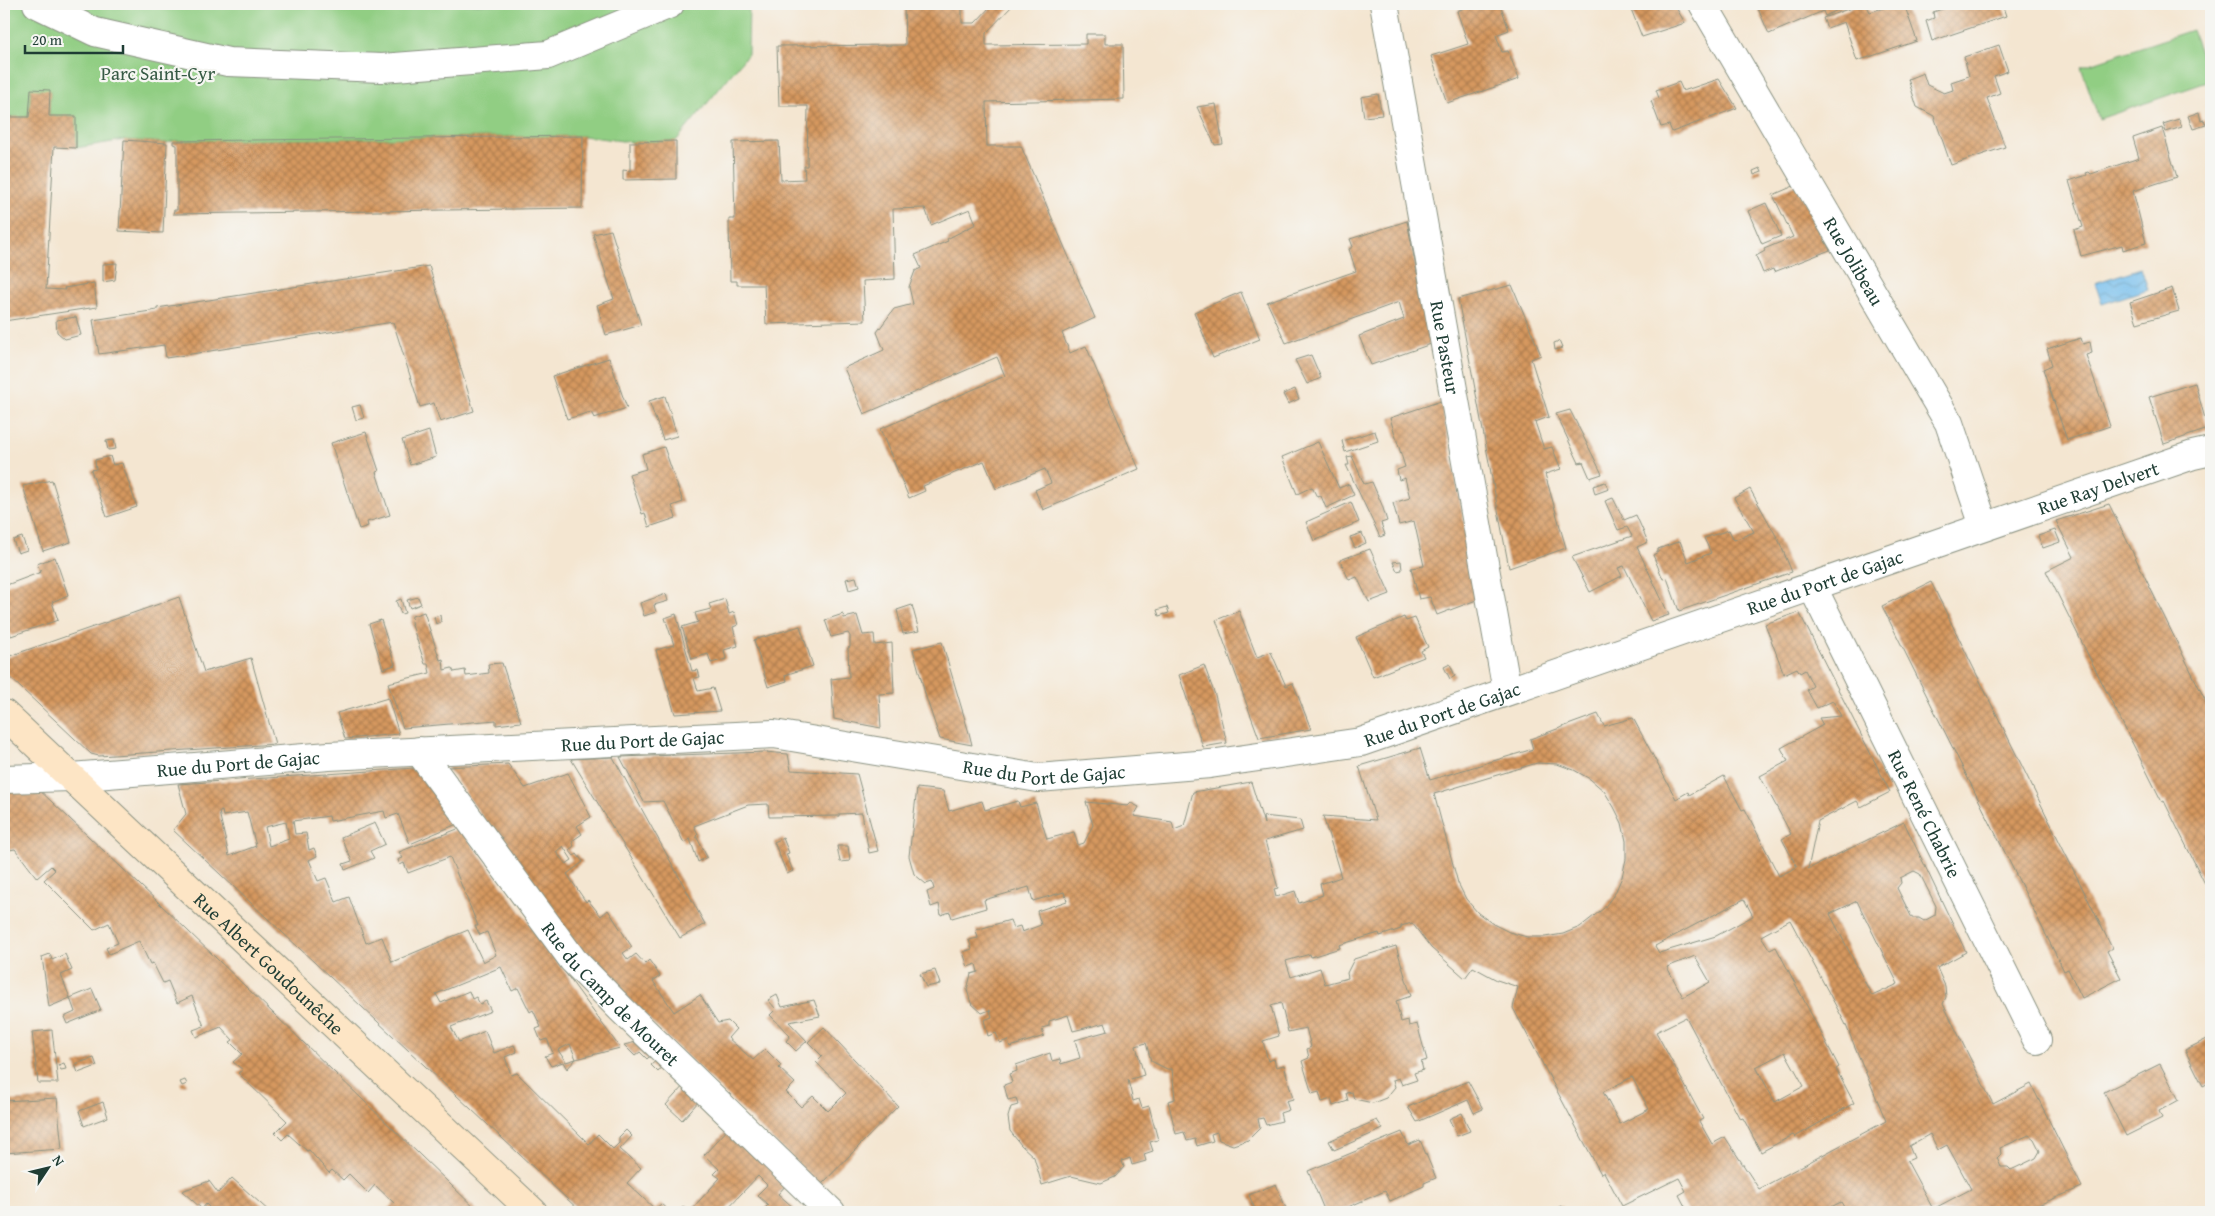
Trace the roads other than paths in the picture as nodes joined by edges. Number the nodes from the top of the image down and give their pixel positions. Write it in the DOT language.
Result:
graph roads {
  1 [pos="37,4"];
  2 [pos="670,4"];
  3 [pos="1384,4"];
  4 [pos="1704,4"];
  5 [pos="2211,451"];
  6 [pos="1984,526"];
  7 [pos="1812,586"];
  8 [pos="1507,691"];
  9 [pos="4,714"];
  10 [pos="419,752"];
  11 [pos="71,777"];
  12 [pos="4,778"];
  13 [pos="2037,1040"];
  14 [pos="533,1212"];
  15 [pos="831,1212"];
  1 -- 2 [label="street"];
  3 -- 8 [label="street, Rue Pasteur"];
  4 -- 6 [label="street, Rue Jolibeau"];
  5 -- 6 [label="street, Rue Ray Delvert"];
  6 -- 7 [label="street, Rue du Port de Gajac"];
  7 -- 8 [label="street, Rue du Port de Gajac"];
  7 -- 13 [label="street, Rue René Chabrie"];
  8 -- 10 [label="street, Rue du Port de Gajac"];
  9 -- 11 [label="main road, Rue Albert Goudounêche"];
  10 -- 11 [label="street, Rue du Port de Gajac"];
  10 -- 15 [label="street, Rue du Camp de Mouret"];
  11 -- 12 [label="street, Rue du Port de Gajac"];
  11 -- 14 [label="main road, Rue Albert Goudounêche"];
}
